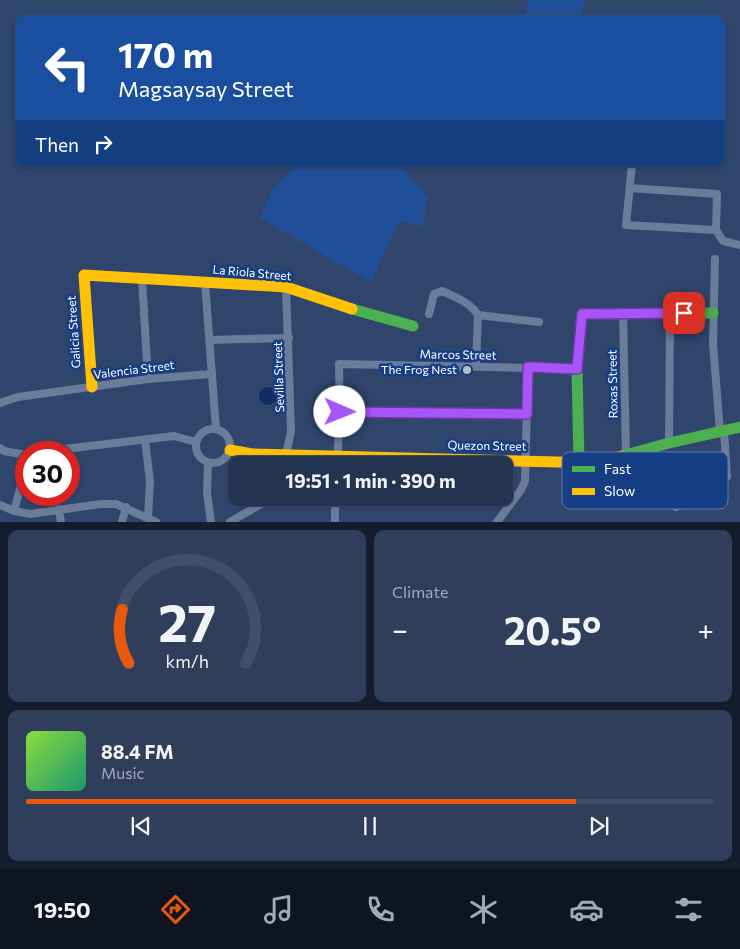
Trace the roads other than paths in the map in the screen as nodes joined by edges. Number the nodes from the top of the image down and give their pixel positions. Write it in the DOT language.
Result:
graph roads {
  1 [pos="632,167"];
  2 [pos="630,188"];
  3 [pos="716,230"];
  4 [pos="740,246"];
  5 [pos="715,259"];
  6 [pos="84,275"];
  7 [pos="142,279"];
  8 [pos="205,282"];
  9 [pos="286,287"];
  10 [pos="623,313"];
  11 [pos="670,313"];
  12 [pos="713,313"];
  13 [pos="429,314"];
  14 [pos="478,315"];
  15 [pos="539,322"];
  16 [pos="413,326"];
  17 [pos="289,338"];
  18 [pos="209,340"];
  19 [pos="476,366"];
  20 [pos="528,367"];
  21 [pos="577,369"];
  22 [pos="212,374"];
  23 [pos="148,379"];
  24 [pos="92,386"];
  25 [pos="0,402"];
  26 [pos="340,412"];
  27 [pos="527,414"];
  28 [pos="740,427"];
  29 [pos="216,429"];
  30 [pos="722,431"];
  31 [pos="145,440"];
  32 [pos="196,442"];
  33 [pos="669,443"];
  34 [pos="80,447"];
  35 [pos="0,448"];
  36 [pos="230,450"];
  37 [pos="579,452"];
  38 [pos="626,452"];
  39 [pos="634,452"];
  40 [pos="724,452"];
  41 [pos="15,453"];
  42 [pos="263,456"];
  43 [pos="287,456"];
  44 [pos="337,456"];
  45 [pos="513,460"];
  46 [pos="526,460"];
  47 [pos="562,462"];
  48 [pos="208,463"];
  49 [pos="0,505"];
  50 [pos="15,506"];
  51 [pos="258,506"];
  52 [pos="335,506"];
  53 [pos="126,507"];
  54 [pos="59,509"];
  55 [pos="14,511"];
  56 [pos="148,517"];
  57 [pos="61,522"];
  58 [pos="122,522"];
  59 [pos="156,522"];
  60 [pos="211,522"];
  61 [pos="230,522"];
  62 [pos="335,522"];
  63 [pos="497,522"];
  1 -- 2 [label="street"];
  2 -- 3 [label="street"];
  2 -- 3 [label="street"];
  3 -- 4 [label="street"];
  5 -- 12 [label="street"];
  6 -- 7 [label="street, La Riola Street"];
  6 -- 24 [label="street, Galicia Street"];
  7 -- 8 [label="street, La Riola Street"];
  7 -- 23 [label="street"];
  8 -- 9 [label="street, La Riola Street"];
  8 -- 18 [label="street"];
  9 -- 16 [label="street, La Riola Street"];
  9 -- 17 [label="street, Sevilla Street"];
  10 -- 11 [label="street"];
  10 -- 21 [label="street"];
  10 -- 38 [label="street, Roxas Street"];
  11 -- 12 [label="street"];
  11 -- 33 [label="street"];
  12 -- 30 [label="street"];
  13 -- 14 [label="street"];
  14 -- 15 [label="street"];
  14 -- 19 [label="street"];
  17 -- 18 [label="street"];
  17 -- 43 [label="street, Sevilla Street"];
  18 -- 22 [label="street"];
  19 -- 20 [label="street, Marcos Street"];
  19 -- 26 [label="street, Marcos Street"];
  20 -- 21 [label="street, Marcos Street"];
  20 -- 27 [label="street"];
  21 -- 37 [label="street"];
  22 -- 23 [label="street, Valencia Street"];
  22 -- 29 [label="street"];
  23 -- 24 [label="street, Valencia Street"];
  24 -- 25 [label="street, Valencia Street"];
  26 -- 27 [label="street"];
  26 -- 44 [label="street"];
  27 -- 46 [label="street"];
  28 -- 30 [label="street, Quezon Street"];
  29 -- 32 [label="street"];
  29 -- 36 [label="street"];
  30 -- 33 [label="street, Quezon Street"];
  30 -- 40 [label="street"];
  31 -- 32 [label="street"];
  31 -- 34 [label="street"];
  31 -- 56 [label="street"];
  32 -- 48 [label="street"];
  33 -- 39 [label="street, Quezon Street"];
  35 -- 41 [label="street"];
  36 -- 42 [label="street, Quezon Street"];
  36 -- 48 [label="street"];
  45 -- 46 [label="street, Quezon Street"];
  46 -- 47 [label="street, Quezon Street"];
  46 -- 63 [label="street"];
  48 -- 60 [label="street"];
  49 -- 55 [label="street"];
  50 -- 55 [label="street"];
  51 -- 61 [label="street"];
  52 -- 62 [label="street"];
  53 -- 54 [label="street"];
  53 -- 56 [label="street"];
  53 -- 58 [label="street"];
  54 -- 55 [label="street"];
  54 -- 57 [label="street"];
  56 -- 59 [label="street"];
}
